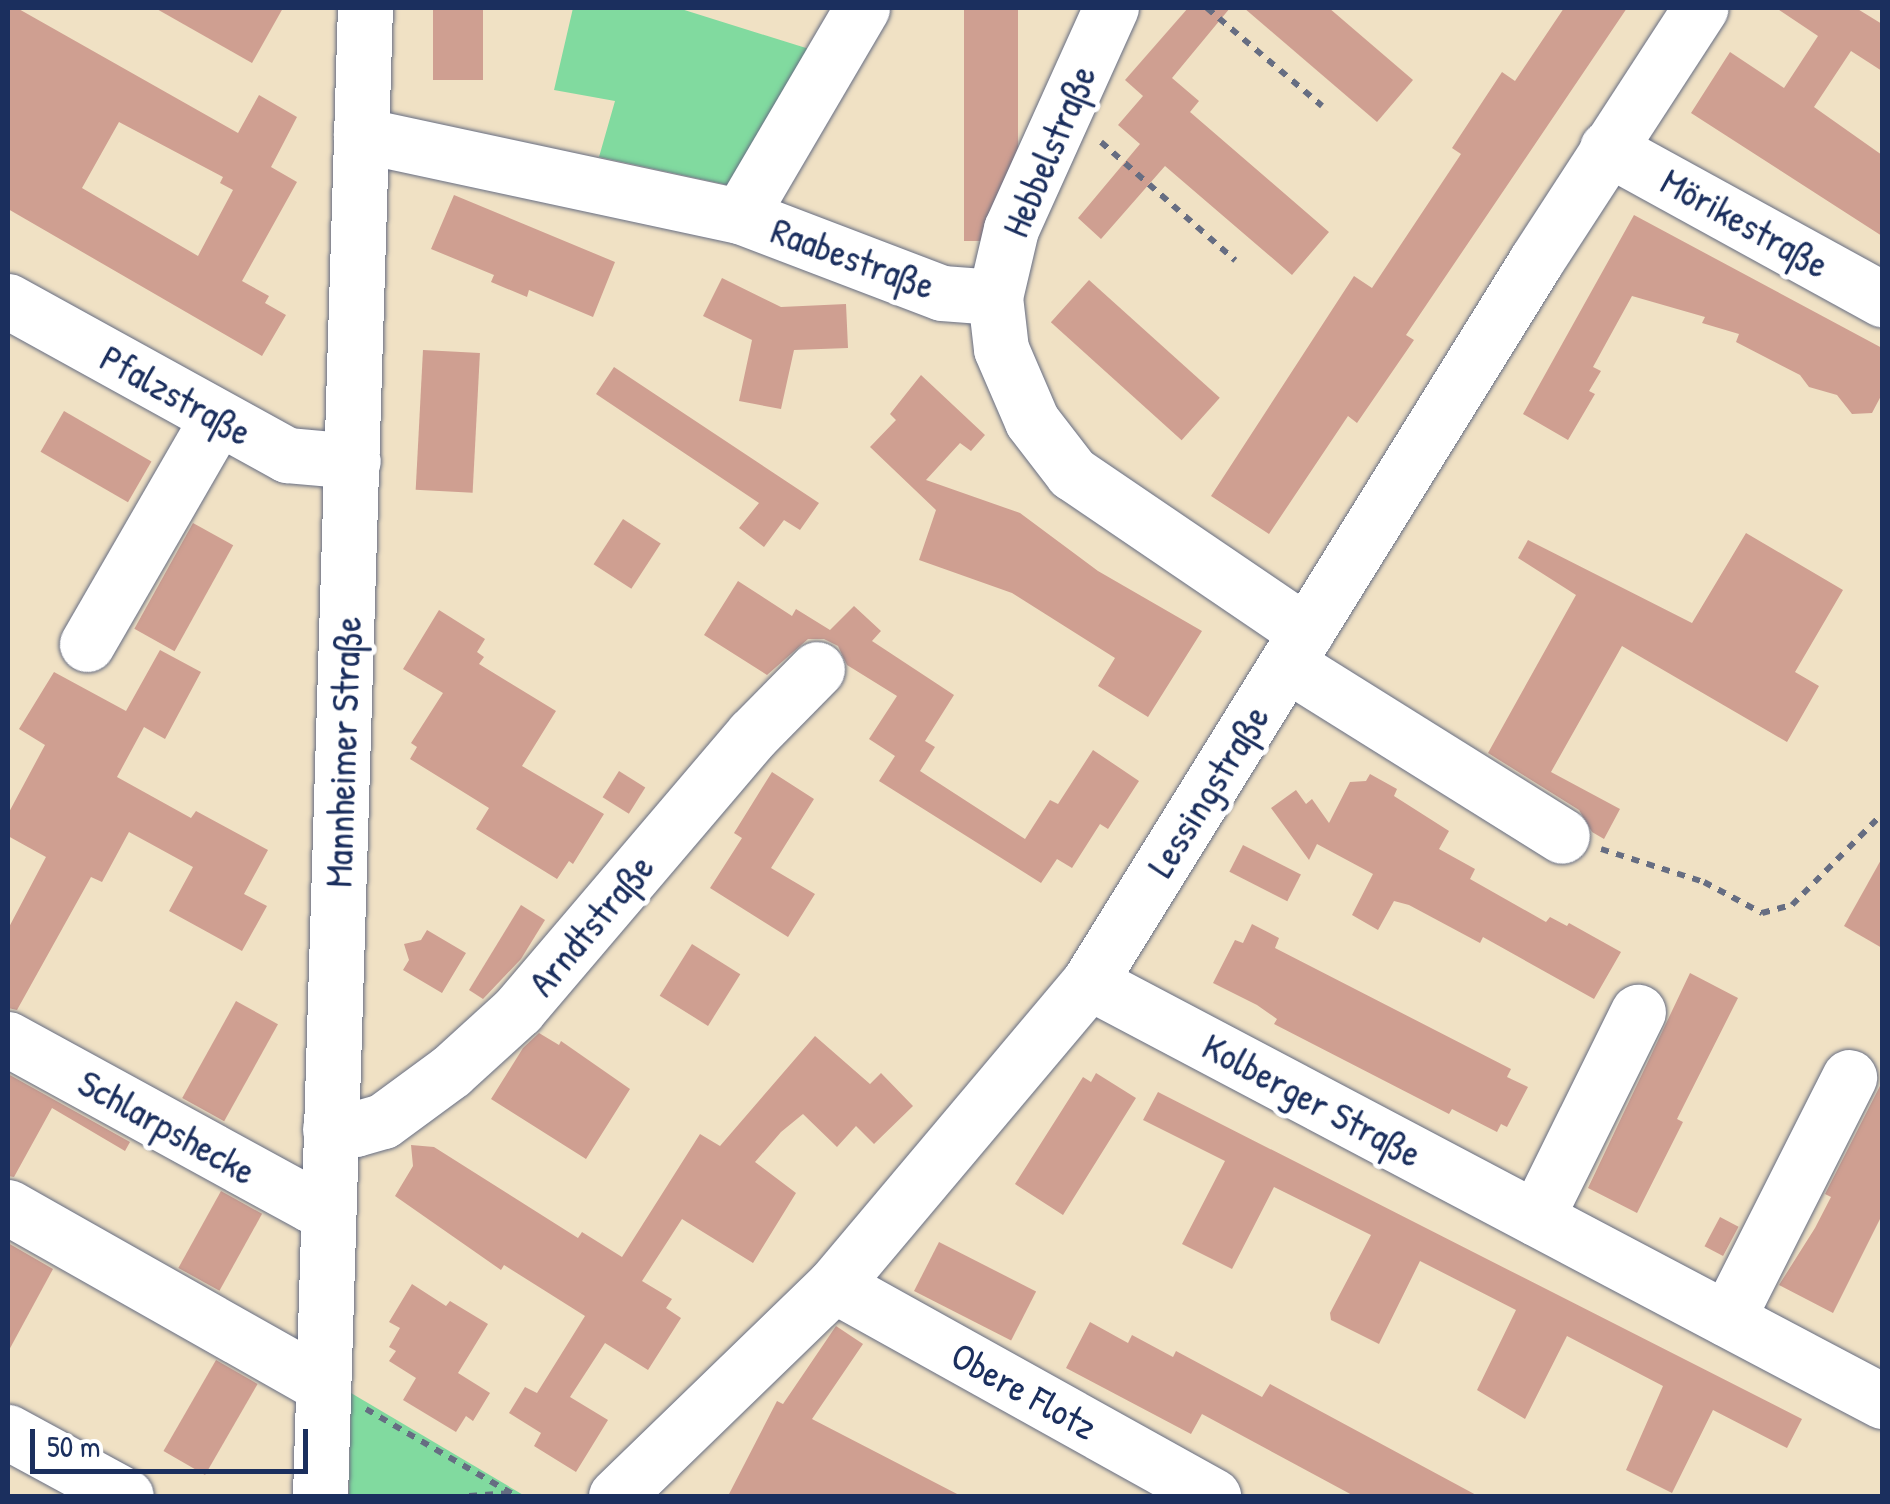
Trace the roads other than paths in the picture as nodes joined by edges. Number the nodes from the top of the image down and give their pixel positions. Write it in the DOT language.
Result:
graph roads {
  1 [pos="365,8"];
  2 [pos="862,8"];
  3 [pos="1112,8"];
  4 [pos="1700,8"];
  5 [pos="361,135"];
  6 [pos="1607,148"];
  7 [pos="740,216"];
  8 [pos="996,297"];
  9 [pos="1882,299"];
  10 [pos="8,301"];
  11 [pos="217,419"];
  12 [pos="353,461"];
  13 [pos="87,644"];
  14 [pos="1296,648"];
  15 [pos="817,668"];
  16 [pos="1562,836"];
  17 [pos="1089,982"];
  18 [pos="1638,1012"];
  19 [pos="8,1040"];
  20 [pos="1849,1076"];
  21 [pos="330,1129"];
  22 [pos="8,1207"];
  23 [pos="328,1210"];
  24 [pos="1536,1218"];
  25 [pos="834,1286"];
  26 [pos="1727,1319"];
  27 [pos="321,1384"];
  28 [pos="1882,1402"];
  29 [pos="8,1432"];
  30 [pos="126,1496"];
  31 [pos="320,1496"];
  32 [pos="616,1496"];
  33 [pos="1213,1496"];
  1 -- 5 [label="street, Mannheimer Straße"];
  2 -- 7 [label="street"];
  3 -- 8 [label="street, Hebbelstraße"];
  4 -- 6 [label="street, Lessingstraße"];
  5 -- 7 [label="street, Raabestraße"];
  5 -- 12 [label="street, Mannheimer Straße"];
  6 -- 9 [label="street, Mörikestraße"];
  6 -- 14 [label="street, Lessingstraße"];
  7 -- 8 [label="street, Raabestraße"];
  8 -- 14 [label="street"];
  10 -- 11 [label="street, Pfalzstraße"];
  11 -- 12 [label="street, Pfalzstraße"];
  11 -- 13 [label="street"];
  12 -- 21 [label="street, Mannheimer Straße"];
  14 -- 16 [label="street"];
  14 -- 17 [label="street, Lessingstraße"];
  15 -- 21 [label="street, Arndtstraße"];
  17 -- 24 [label="street, Kolberger Straße"];
  17 -- 25 [label="street, Lessingstraße"];
  18 -- 24 [label="street"];
  19 -- 23 [label="street, Schlarpshecke"];
  20 -- 26 [label="street"];
  21 -- 23 [label="street, Mannheimer Straße"];
  22 -- 27 [label="street"];
  23 -- 27 [label="street, Mannheimer Straße"];
  24 -- 26 [label="street, Kolberger Straße"];
  25 -- 32 [label="street, Lessingstraße"];
  25 -- 33 [label="street, Obere Flotz"];
  26 -- 28 [label="street, Kolberger Straße"];
  27 -- 31 [label="street, Mannheimer Straße"];
  29 -- 30 [label="street"];
}
